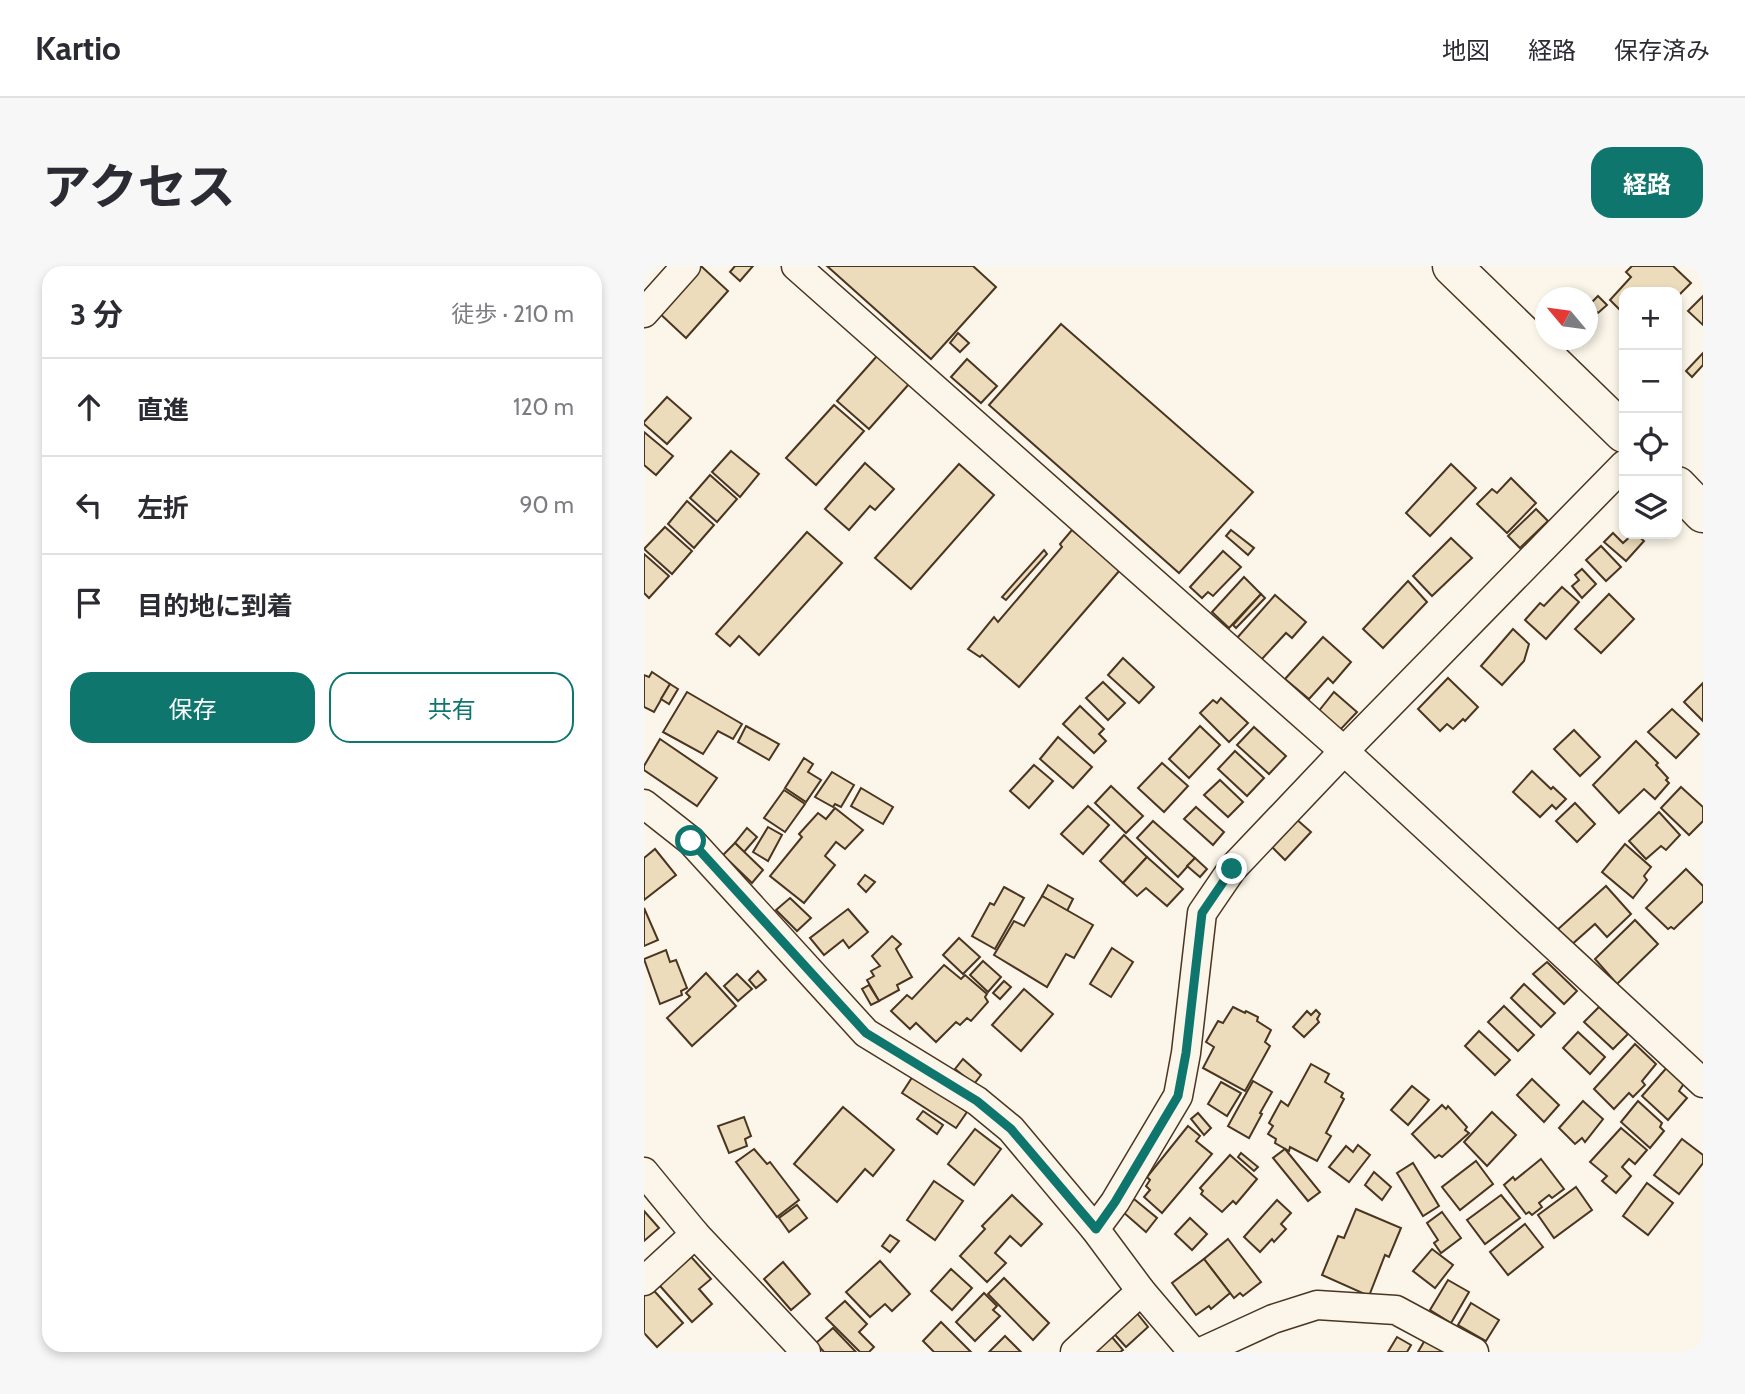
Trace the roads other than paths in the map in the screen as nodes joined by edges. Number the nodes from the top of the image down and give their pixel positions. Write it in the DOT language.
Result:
graph roads {
  1 [pos="686,266"];
  2 [pos="796,266"];
  3 [pos="1461,269"];
  4 [pos="644,313"];
  5 [pos="1619,428"];
  6 [pos="1619,470"];
  7 [pos="1682,491"];
  8 [pos="1703,513"];
  9 [pos="1343,751"];
  10 [pos="644,804"];
  11 [pos="1703,1083"];
  12 [pos="644,1172"];
  13 [pos="1096,1229"];
  14 [pos="695,1234"];
  15 [pos="644,1281"];
  16 [pos="1141,1291"];
  17 [pos="806,1352"];
  18 [pos="1075,1352"];
  19 [pos="1193,1352"];
  20 [pos="1201,1352"];
  21 [pos="1475,1352"];
  1 -- 4 [label="street"];
  2 -- 9 [label="street"];
  3 -- 5 [label="main road"];
  6 -- 9 [label="street"];
  7 -- 8 [label="main road"];
  9 -- 11 [label="street"];
  9 -- 13 [label="street"];
  10 -- 13 [label="street"];
  12 -- 14 [label="street"];
  13 -- 16 [label="street"];
  14 -- 15 [label="street"];
  14 -- 17 [label="street"];
  16 -- 18 [label="street"];
  16 -- 19 [label="street"];
  20 -- 21 [label="street"];
}
